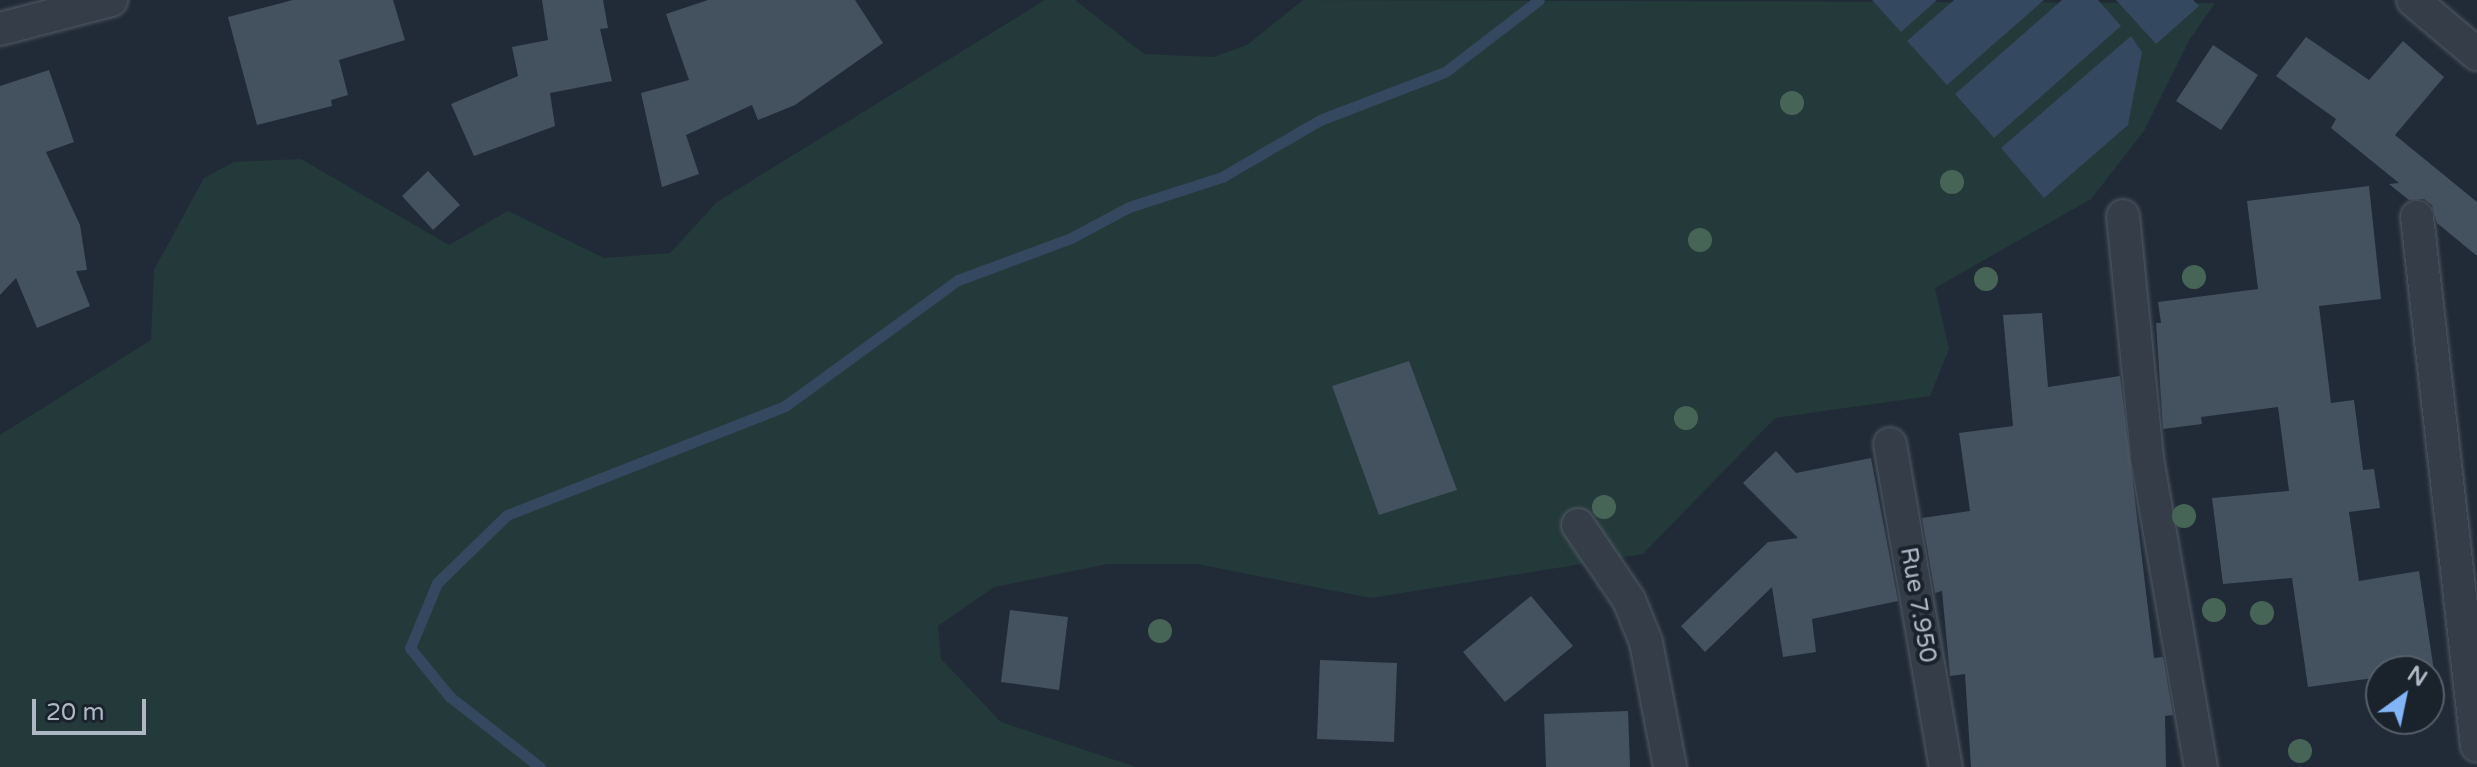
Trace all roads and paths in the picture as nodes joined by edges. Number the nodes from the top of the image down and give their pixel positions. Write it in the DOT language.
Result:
graph roads {
  1 [pos="111,0"];
  2 [pos="2413,0"];
  3 [pos="0,29"];
  4 [pos="2477,54"];
  5 [pos="2123,216"];
  6 [pos="2417,217"];
  7 [pos="1890,444"];
  8 [pos="1578,525"];
  9 [pos="2477,746"];
  10 [pos="1670,767"];
  11 [pos="1946,767"];
  12 [pos="2201,767"];
  1 -- 3 [label="street"];
  2 -- 4 [label="street"];
  5 -- 12 [label="street"];
  6 -- 9 [label="street"];
  7 -- 11 [label="street, Rue 7.950"];
  8 -- 10 [label="street"];
}
